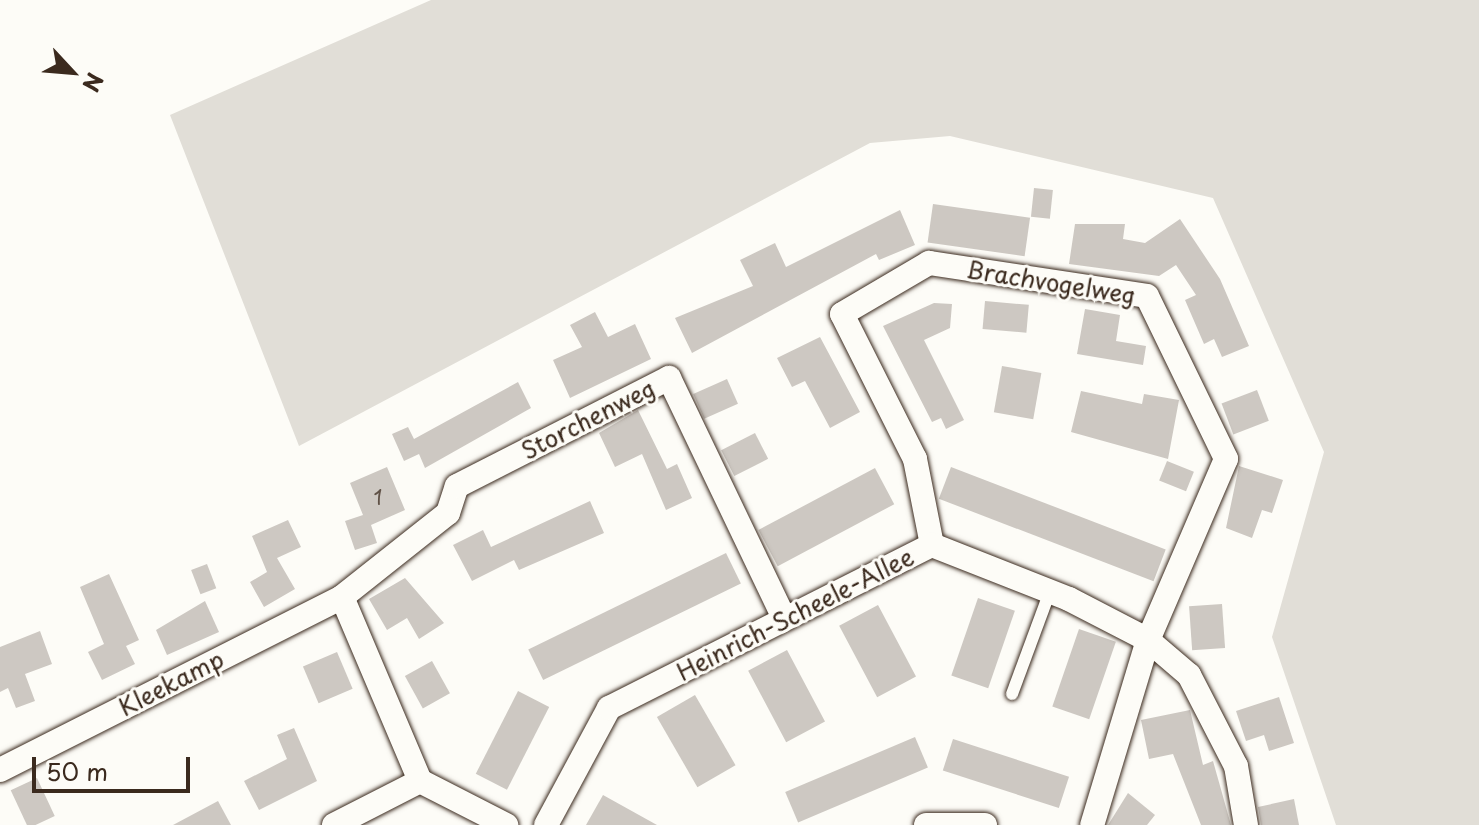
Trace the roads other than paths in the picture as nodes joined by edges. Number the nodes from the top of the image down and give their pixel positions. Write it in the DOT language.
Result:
graph roads {
  1 [pos="932,545"];
  2 [pos="1050,591"];
  3 [pos="342,597"];
  4 [pos="784,618"];
  5 [pos="1148,640"];
  6 [pos="1012,694"];
  7 [pos="0,770"];
  8 [pos="420,781"];
  9 [pos="334,825"];
  10 [pos="506,825"];
  11 [pos="518,825"];
  12 [pos="545,825"];
  13 [pos="926,825"];
  14 [pos="985,825"];
  15 [pos="1092,825"];
  16 [pos="1246,825"];
  1 -- 2 [label="street, Heinrich-Scheele-Allee"];
  1 -- 4 [label="street, Heinrich-Scheele-Allee"];
  1 -- 5 [label="street, Brachvogelweg"];
  2 -- 5 [label="street, Heinrich-Scheele-Allee"];
  2 -- 6 [label="lane"];
  3 -- 4 [label="street, Storchenweg"];
  3 -- 7 [label="street, Kleekamp"];
  3 -- 8 [label="street"];
  4 -- 12 [label="street, Heinrich-Scheele-Allee"];
  5 -- 15 [label="street, Brachvogelweg"];
  5 -- 16 [label="street, Heinrich-Scheele-Allee"];
  8 -- 9 [label="street"];
  8 -- 10 [label="street"];
  11 -- 12 [label="street, Heinrich-Scheele-Allee"];
  13 -- 14 [label="street"];
}
